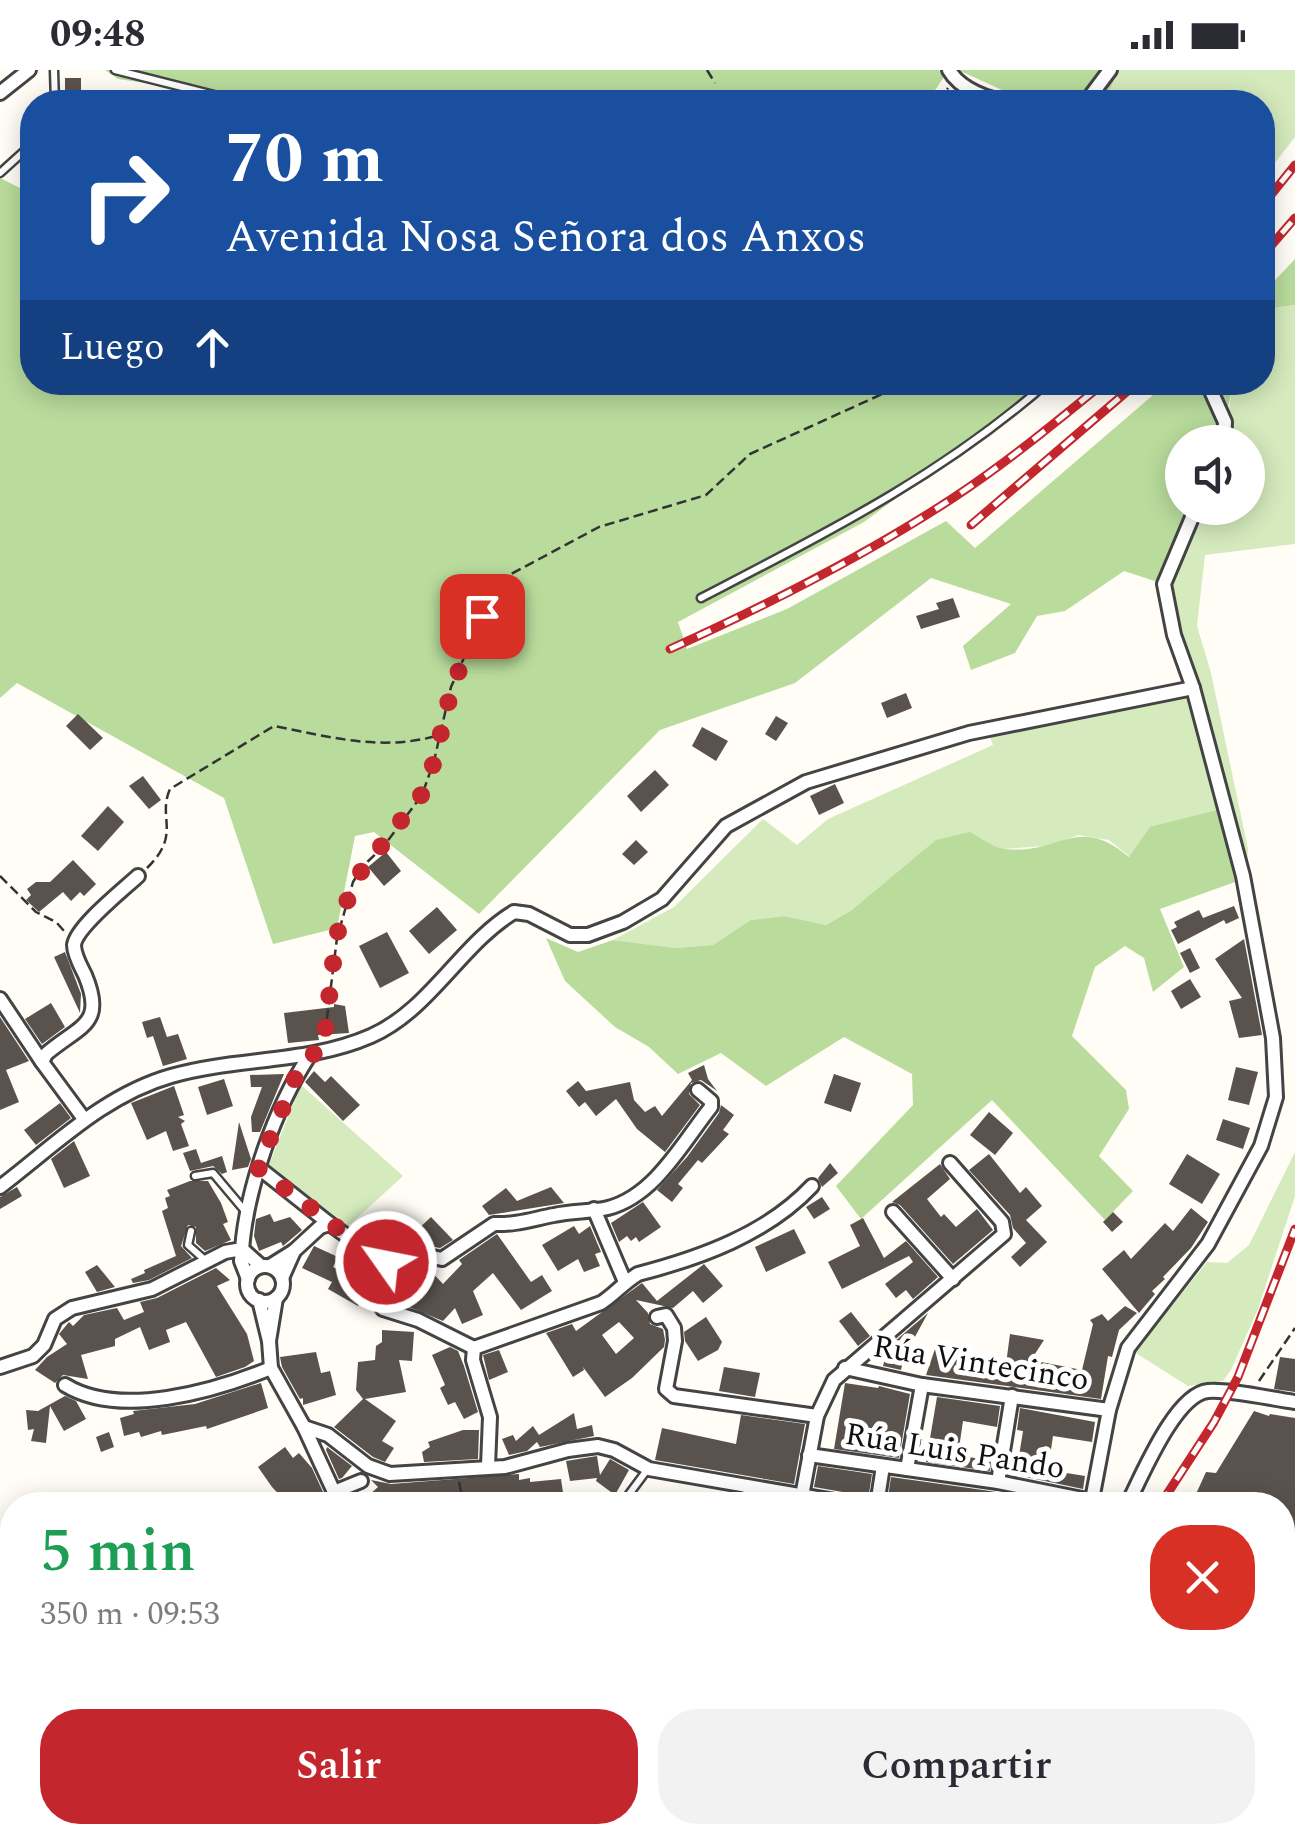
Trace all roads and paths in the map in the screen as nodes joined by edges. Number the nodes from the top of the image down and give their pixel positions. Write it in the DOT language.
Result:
graph roads {
  1 [pos="29,70"];
  2 [pos="115,70"];
  3 [pos="707,70"];
  4 [pos="949,70"];
  5 [pos="715,83"];
  6 [pos="194,90"];
  7 [pos="971,90"];
  8 [pos="0,93"];
  9 [pos="20,154"];
  10 [pos="0,172"];
  11 [pos="879,395"];
  12 [pos="1032,395"];
  13 [pos="1213,395"];
  14 [pos="1225,425"];
  15 [pos="1189,525"];
  16 [pos="701,598"];
  17 [pos="1193,688"];
  18 [pos="440,735"];
  19 [pos="0,876"];
  20 [pos="138,876"];
  21 [pos="74,946"];
  22 [pos="0,999"];
  23 [pos="316,1053"];
  24 [pos="42,1062"];
  25 [pos="698,1090"];
  26 [pos="84,1119"];
  27 [pos="950,1163"];
  28 [pos="258,1168"];
  29 [pos="194,1176"];
  30 [pos="812,1186"];
  31 [pos="0,1187"];
  32 [pos="594,1209"];
  33 [pos="246,1211"];
  34 [pos="893,1212"];
  35 [pos="330,1224"];
  36 [pos="190,1231"];
  37 [pos="242,1250"];
  38 [pos="294,1251"];
  39 [pos="382,1251"];
  40 [pos="207,1262"];
  41 [pos="265,1266"];
  42 [pos="282,1278"];
  43 [pos="248,1279"];
  44 [pos="952,1280"];
  45 [pos="625,1282"];
  46 [pos="276,1298"];
  47 [pos="258,1300"];
  48 [pos="657,1317"];
  49 [pos="1295,1328"];
  50 [pos="268,1341"];
  51 [pos="474,1348"];
  52 [pos="0,1367"];
  53 [pos="271,1368"];
  54 [pos="846,1368"];
  55 [pos="65,1384"];
  56 [pos="922,1385"];
  57 [pos="1263,1386"];
  58 [pos="1012,1396"];
  59 [pos="1295,1402"];
  60 [pos="1109,1410"];
  61 [pos="817,1416"];
  62 [pos="304,1427"];
  63 [pos="809,1455"];
  64 [pos="488,1466"];
  65 [pos="884,1466"];
  66 [pos="454,1469"];
  67 [pos="648,1469"];
  68 [pos="908,1469"];
  69 [pos="360,1482"];
  70 [pos="998,1482"];
  71 [pos="752,1488"];
  72 [pos="334,1492"];
  73 [pos="346,1492"];
  74 [pos="460,1492"];
  75 [pos="631,1492"];
  76 [pos="750,1492"];
  77 [pos="769,1492"];
  78 [pos="805,1492"];
  79 [pos="879,1492"];
  80 [pos="1043,1492"];
  81 [pos="1094,1492"];
  82 [pos="1133,1492"];
  1 -- 8 [label="street"];
  2 -- 6 [label="lane"];
  3 -- 5 [label="path"];
  4 -- 7 [label="street"];
  9 -- 10 [label="lane"];
  11 -- 18 [label="path"];
  12 -- 16 [label="lane"];
  13 -- 14 [label="street"];
  15 -- 17 [label="street"];
  17 -- 23 [label="street"];
  17 -- 60 [label="street"];
  18 -- 20 [label="path"];
  18 -- 23 [label="path"];
  19 -- 21 [label="path"];
  20 -- 21 [label="street"];
  21 -- 24 [label="street"];
  22 -- 24 [label="street"];
  23 -- 26 [label="street"];
  23 -- 28 [label="street"];
  24 -- 26 [label="street"];
  25 -- 32 [label="street"];
  26 -- 31 [label="street"];
  27 -- 44 [label="street"];
  28 -- 33 [label="street"];
  28 -- 35 [label="street"];
  29 -- 33 [label="lane"];
  30 -- 45 [label="street"];
  32 -- 39 [label="street"];
  32 -- 45 [label="street"];
  33 -- 37 [label="street"];
  34 -- 44 [label="street"];
  35 -- 38 [label="street"];
  35 -- 39 [label="street"];
  36 -- 40 [label="lane"];
  37 -- 40 [label="street"];
  37 -- 41 [label="street"];
  37 -- 43 [label="street"];
  38 -- 41 [label="street"];
  38 -- 42 [label="street"];
  39 -- 51 [label="street"];
  40 -- 52 [label="street"];
  41 -- 42 [label="street"];
  41 -- 43 [label="street"];
  42 -- 46 [label="street"];
  43 -- 47 [label="street"];
  44 -- 54 [label="street"];
  45 -- 51 [label="street"];
  46 -- 47 [label="street"];
  46 -- 50 [label="street"];
  47 -- 50 [label="street"];
  48 -- 61 [label="street"];
  49 -- 57 [label="path"];
  50 -- 53 [label="street"];
  51 -- 64 [label="street"];
  53 -- 55 [label="street"];
  53 -- 62 [label="street"];
  54 -- 56 [label="street, Rúa Vintecinco"];
  54 -- 61 [label="street"];
  56 -- 58 [label="street, Rúa Vintecinco"];
  56 -- 68 [label="street"];
  58 -- 60 [label="street, Rúa Vintecinco"];
  58 -- 70 [label="street"];
  59 -- 82 [label="street"];
  60 -- 81 [label="street"];
  61 -- 63 [label="street"];
  62 -- 66 [label="street"];
  62 -- 72 [label="street"];
  63 -- 65 [label="street, Rúa Luis Pando"];
  63 -- 78 [label="street"];
  64 -- 66 [label="street"];
  64 -- 67 [label="street"];
  65 -- 68 [label="street, Rúa Luis Pando"];
  65 -- 79 [label="street"];
  66 -- 74 [label="path"];
  67 -- 71 [label="street"];
  67 -- 75 [label="lane"];
  68 -- 70 [label="street, Rúa Luis Pando"];
  69 -- 73 [label="street"];
  70 -- 80 [label="street, Rúa Luis Pando"];
  71 -- 76 [label="street"];
  71 -- 77 [label="street"];
}
